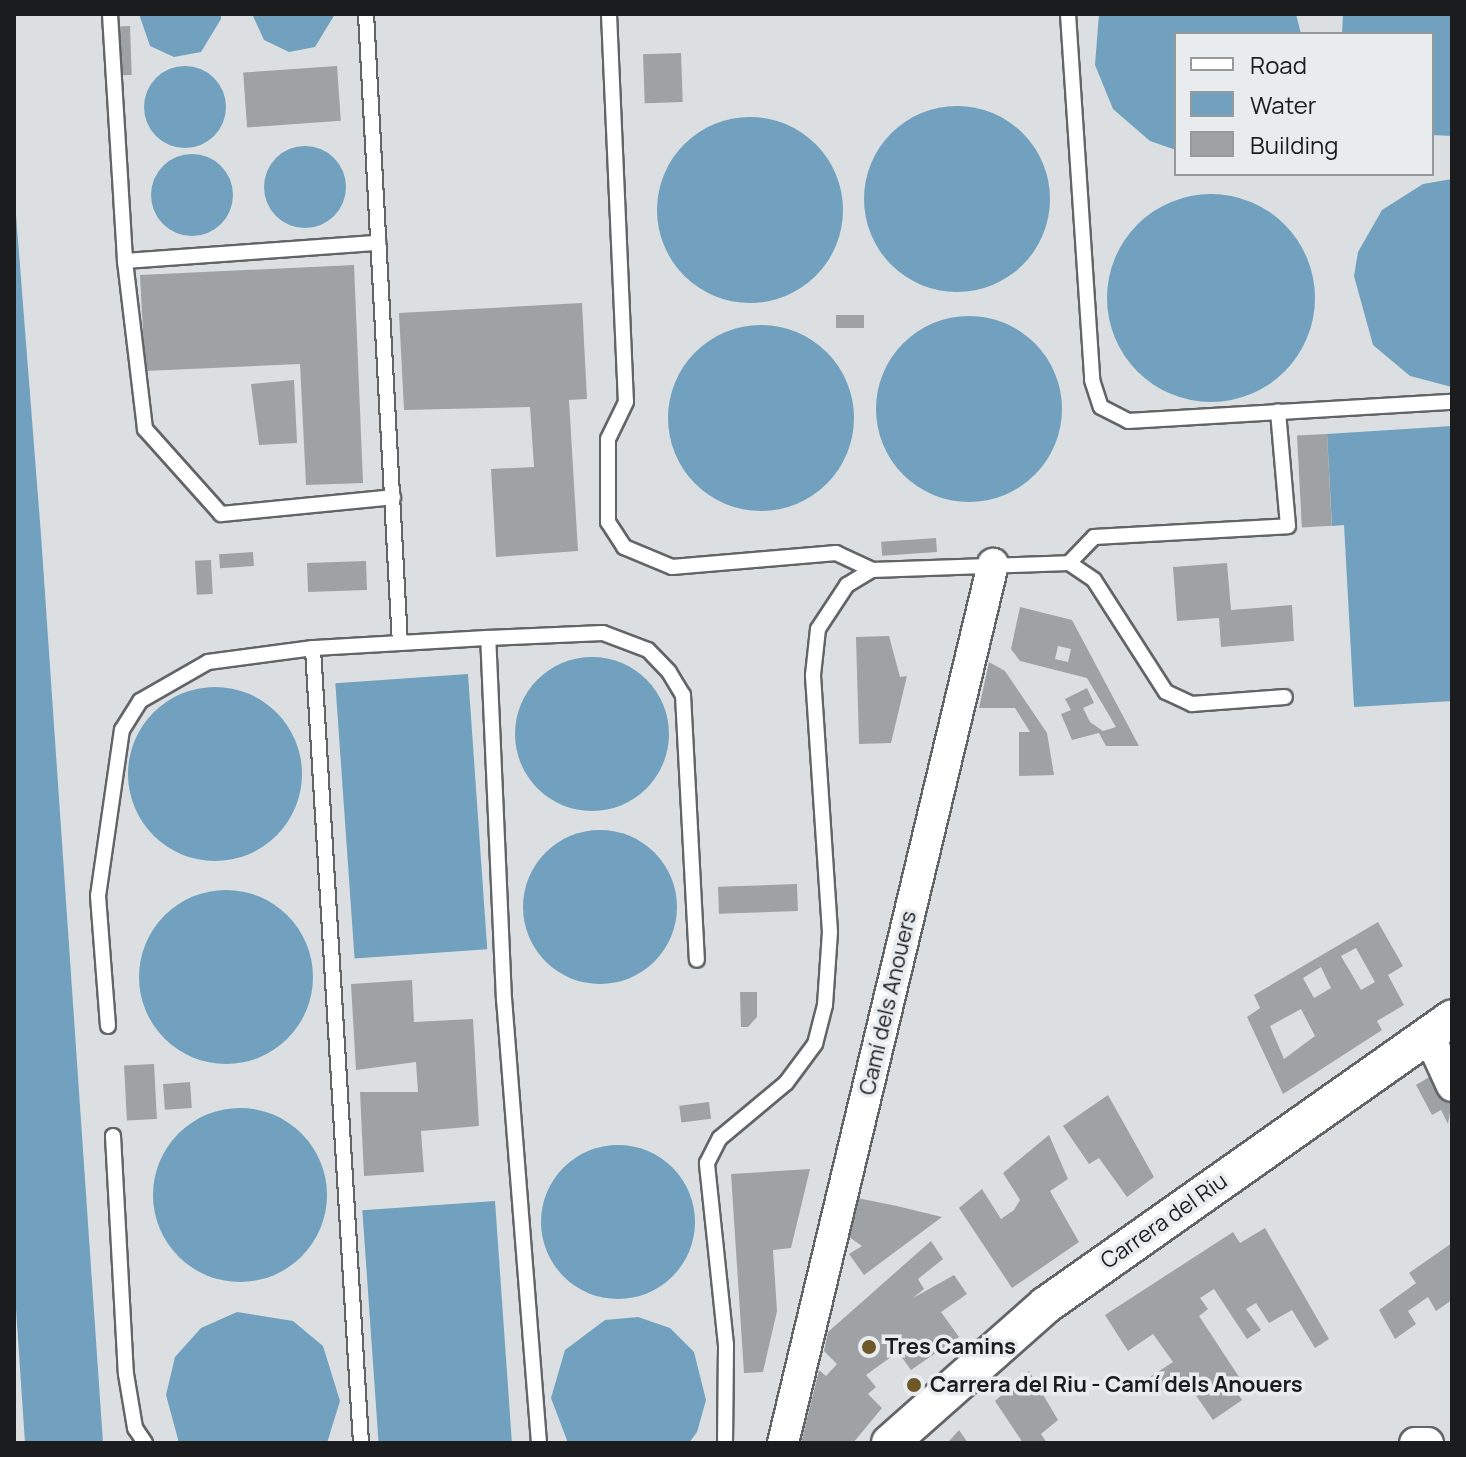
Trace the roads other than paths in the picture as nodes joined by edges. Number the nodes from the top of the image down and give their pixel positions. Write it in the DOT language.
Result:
graph roads {
  1 [pos="110,14"];
  2 [pos="366,14"];
  3 [pos="609,14"];
  4 [pos="1068,14"];
  5 [pos="378,243"];
  6 [pos="125,261"];
  7 [pos="1452,402"];
  8 [pos="1278,411"];
  9 [pos="393,497"];
  10 [pos="1069,563"];
  11 [pos="993,564"];
  12 [pos="872,570"];
  13 [pos="488,638"];
  14 [pos="400,643"];
  15 [pos="313,648"];
  16 [pos="1285,697"];
  17 [pos="697,960"];
  18 [pos="108,1026"];
  19 [pos="1440,1027"];
  20 [pos="1452,1086"];
  21 [pos="113,1136"];
  22 [pos="145,1443"];
  23 [pos="361,1443"];
  24 [pos="539,1443"];
  25 [pos="725,1443"];
  26 [pos="783,1443"];
  27 [pos="890,1443"];
  28 [pos="1415,1443"];
  29 [pos="1428,1443"];
  1 -- 6 [label="lane"];
  2 -- 5 [label="lane"];
  3 -- 12 [label="lane"];
  4 -- 8 [label="lane"];
  5 -- 6 [label="lane"];
  5 -- 9 [label="lane"];
  6 -- 9 [label="lane"];
  7 -- 8 [label="lane"];
  8 -- 10 [label="lane"];
  9 -- 14 [label="lane"];
  10 -- 11 [label="lane"];
  10 -- 16 [label="lane"];
  11 -- 12 [label="lane"];
  11 -- 26 [label="street, Camí dels Anouers"];
  12 -- 25 [label="lane"];
  13 -- 14 [label="lane"];
  13 -- 17 [label="lane"];
  13 -- 24 [label="lane"];
  14 -- 15 [label="lane"];
  15 -- 18 [label="lane"];
  15 -- 23 [label="lane"];
  19 -- 20 [label="street"];
  19 -- 27 [label="street, Carrera del Riu"];
  21 -- 22 [label="lane"];
  28 -- 29 [label="street"];
}
